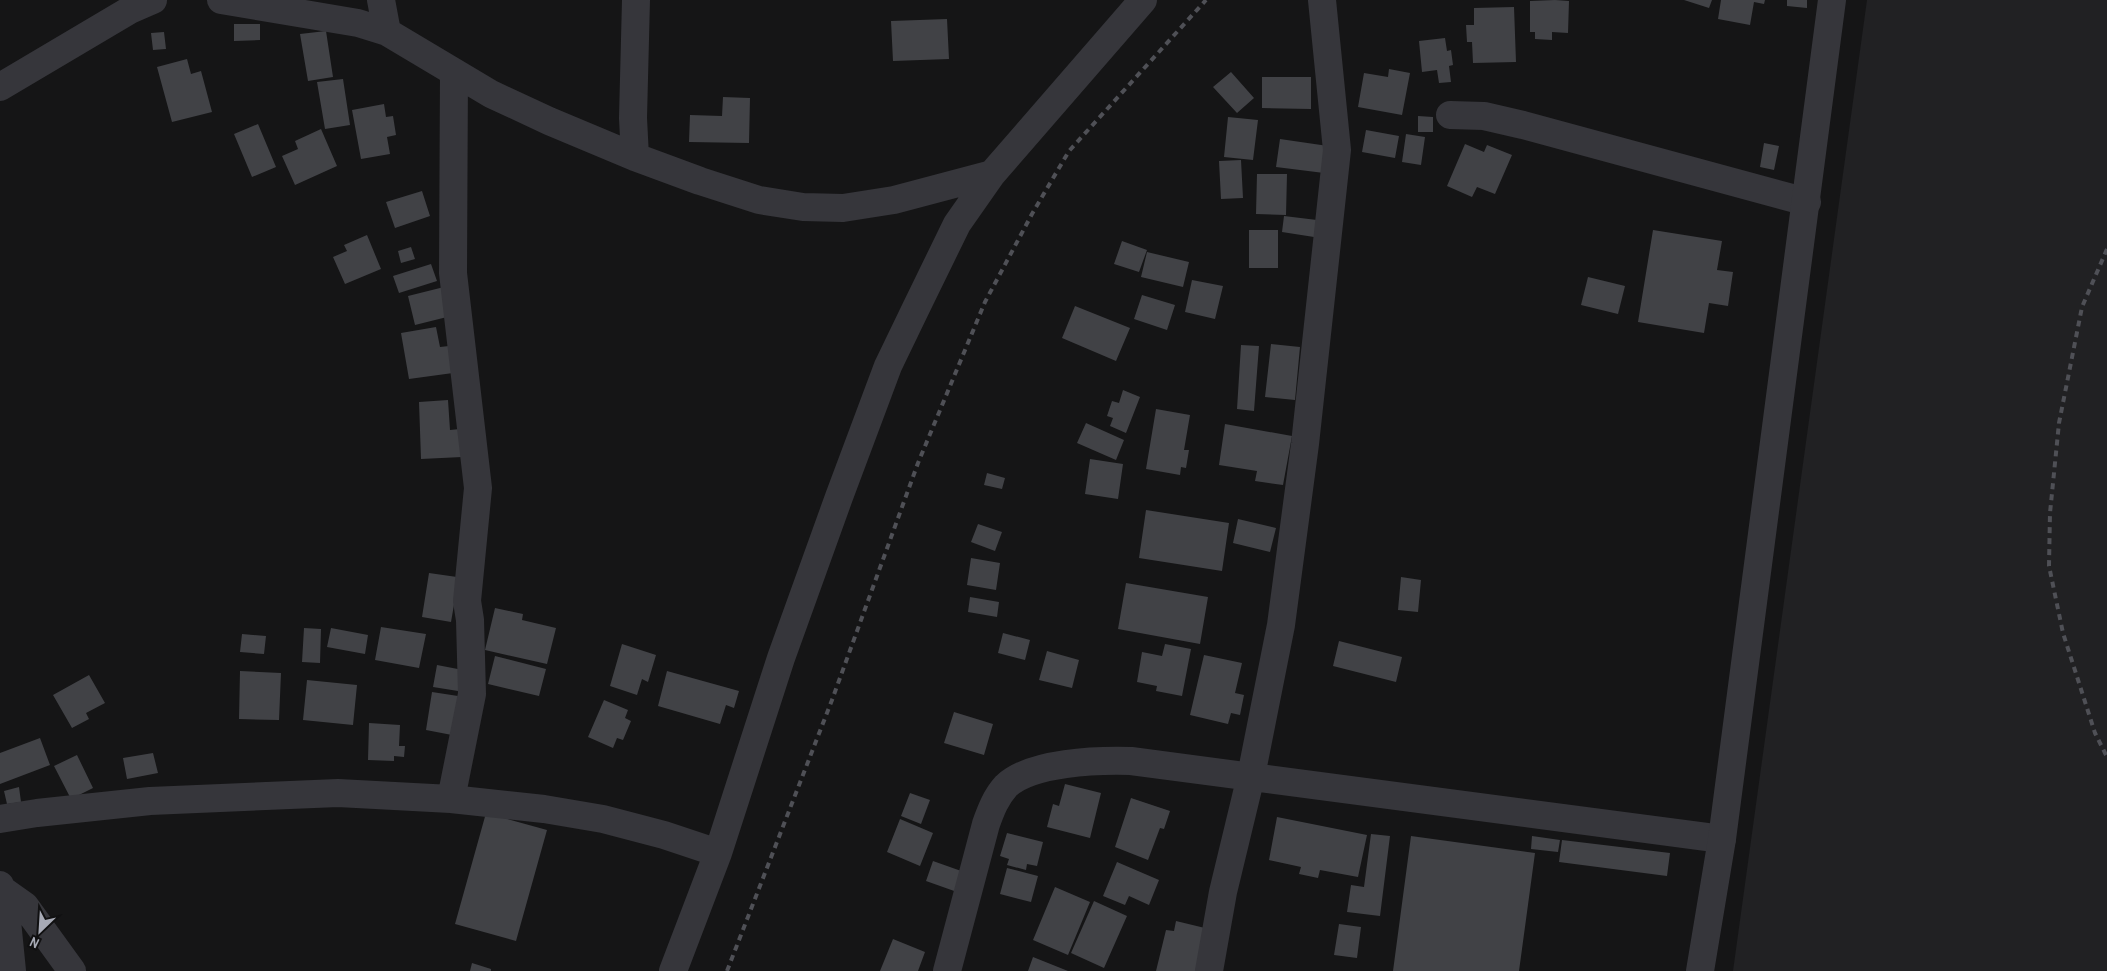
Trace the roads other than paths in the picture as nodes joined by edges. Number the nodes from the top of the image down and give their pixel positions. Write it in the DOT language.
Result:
graph roads {
  1 [pos="153,0"];
  2 [pos="221,0"];
  3 [pos="381,0"];
  4 [pos="636,0"];
  5 [pos="1143,0"];
  6 [pos="1322,0"];
  7 [pos="1832,0"];
  8 [pos="387,32"];
  9 [pos="454,72"];
  10 [pos="0,87"];
  11 [pos="1450,116"];
  12 [pos="635,157"];
  13 [pos="992,174"];
  14 [pos="1807,202"];
  15 [pos="1251,776"];
  16 [pos="452,799"];
  17 [pos="0,819"];
  18 [pos="1722,839"];
  19 [pos="718,853"];
  20 [pos="1,887"];
  21 [pos="12,971"];
  22 [pos="72,971"];
  23 [pos="673,971"];
  24 [pos="948,971"];
  25 [pos="1209,971"];
  26 [pos="1700,971"];
  1 -- 10 [label="street"];
  2 -- 8 [label="street"];
  3 -- 8 [label="street"];
  4 -- 12 [label="street"];
  5 -- 13 [label="street"];
  6 -- 15 [label="street"];
  7 -- 14 [label="street"];
  8 -- 9 [label="street"];
  9 -- 12 [label="street"];
  9 -- 16 [label="street"];
  11 -- 14 [label="street"];
  12 -- 13 [label="street"];
  13 -- 19 [label="street"];
  14 -- 18 [label="street"];
  15 -- 18 [label="street"];
  15 -- 24 [label="street"];
  15 -- 25 [label="street"];
  16 -- 17 [label="street"];
  16 -- 19 [label="street"];
  18 -- 26 [label="street"];
  19 -- 23 [label="street"];
  20 -- 21 [label="street"];
  20 -- 22 [label="street"];
}
